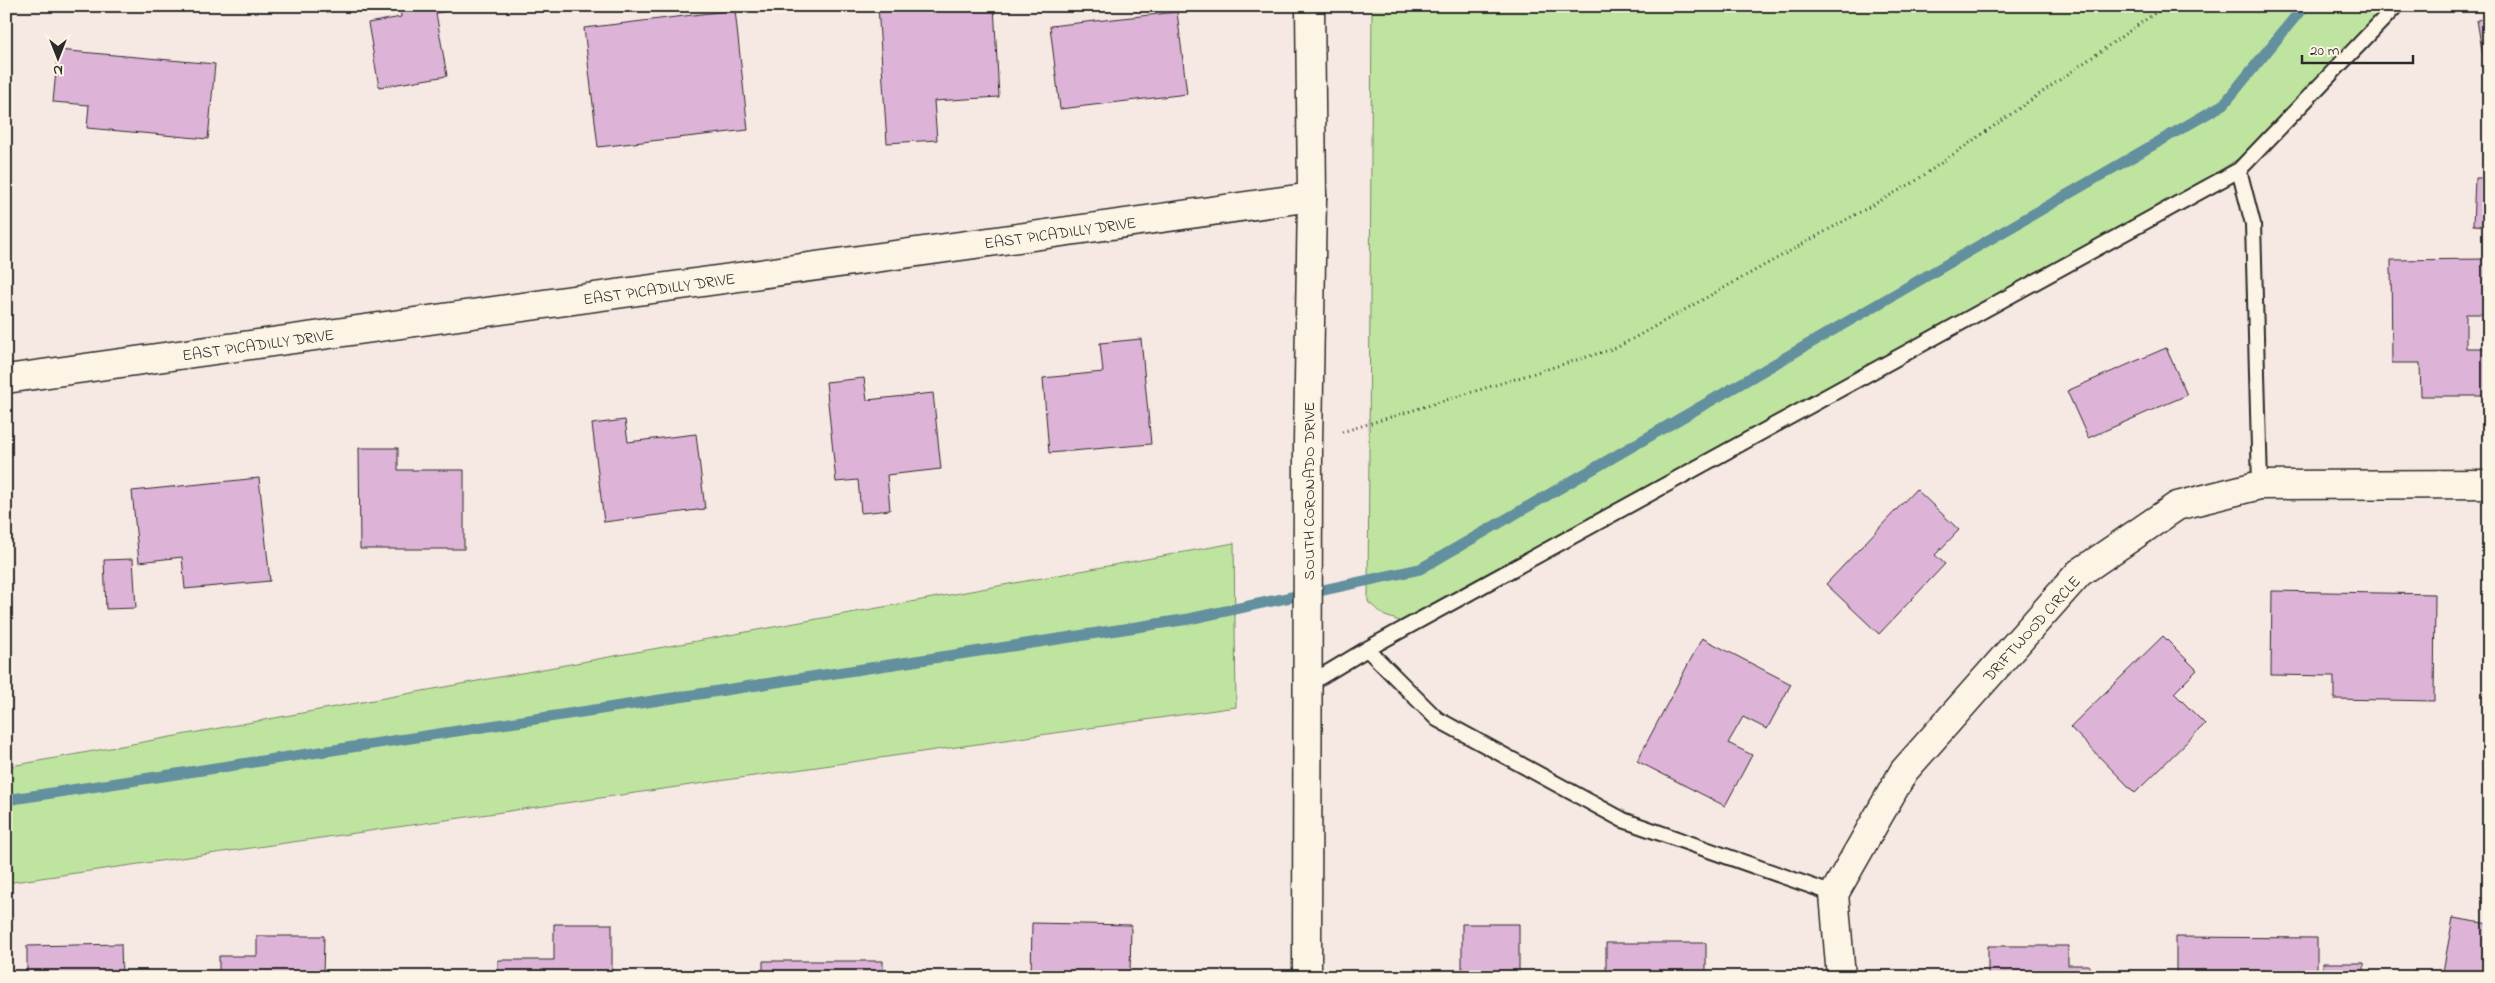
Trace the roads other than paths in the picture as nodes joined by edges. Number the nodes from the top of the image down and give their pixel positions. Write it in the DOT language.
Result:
graph roads {
  1 [pos="1310,6"];
  2 [pos="2396,6"];
  3 [pos="2239,170"];
  4 [pos="1312,197"];
  5 [pos="6,379"];
  6 [pos="2489,484"];
  7 [pos="2260,486"];
  8 [pos="1367,649"];
  9 [pos="1307,685"];
  10 [pos="1834,894"];
  11 [pos="1307,977"];
  12 [pos="1841,977"];
  1 -- 4 [label="street, SOUTH CORONADO DRIVE"];
  2 -- 3 [label="lane"];
  3 -- 7 [label="lane"];
  3 -- 8 [label="lane"];
  4 -- 5 [label="street, EAST PICADILLY DRIVE"];
  4 -- 9 [label="street, SOUTH CORONADO DRIVE"];
  6 -- 7 [label="street, DRIFTWOOD CIRCLE"];
  7 -- 10 [label="street, DRIFTWOOD CIRCLE"];
  8 -- 9 [label="lane"];
  8 -- 10 [label="lane"];
  9 -- 11 [label="street, SOUTH CORONADO DRIVE"];
  10 -- 12 [label="street"];
}
